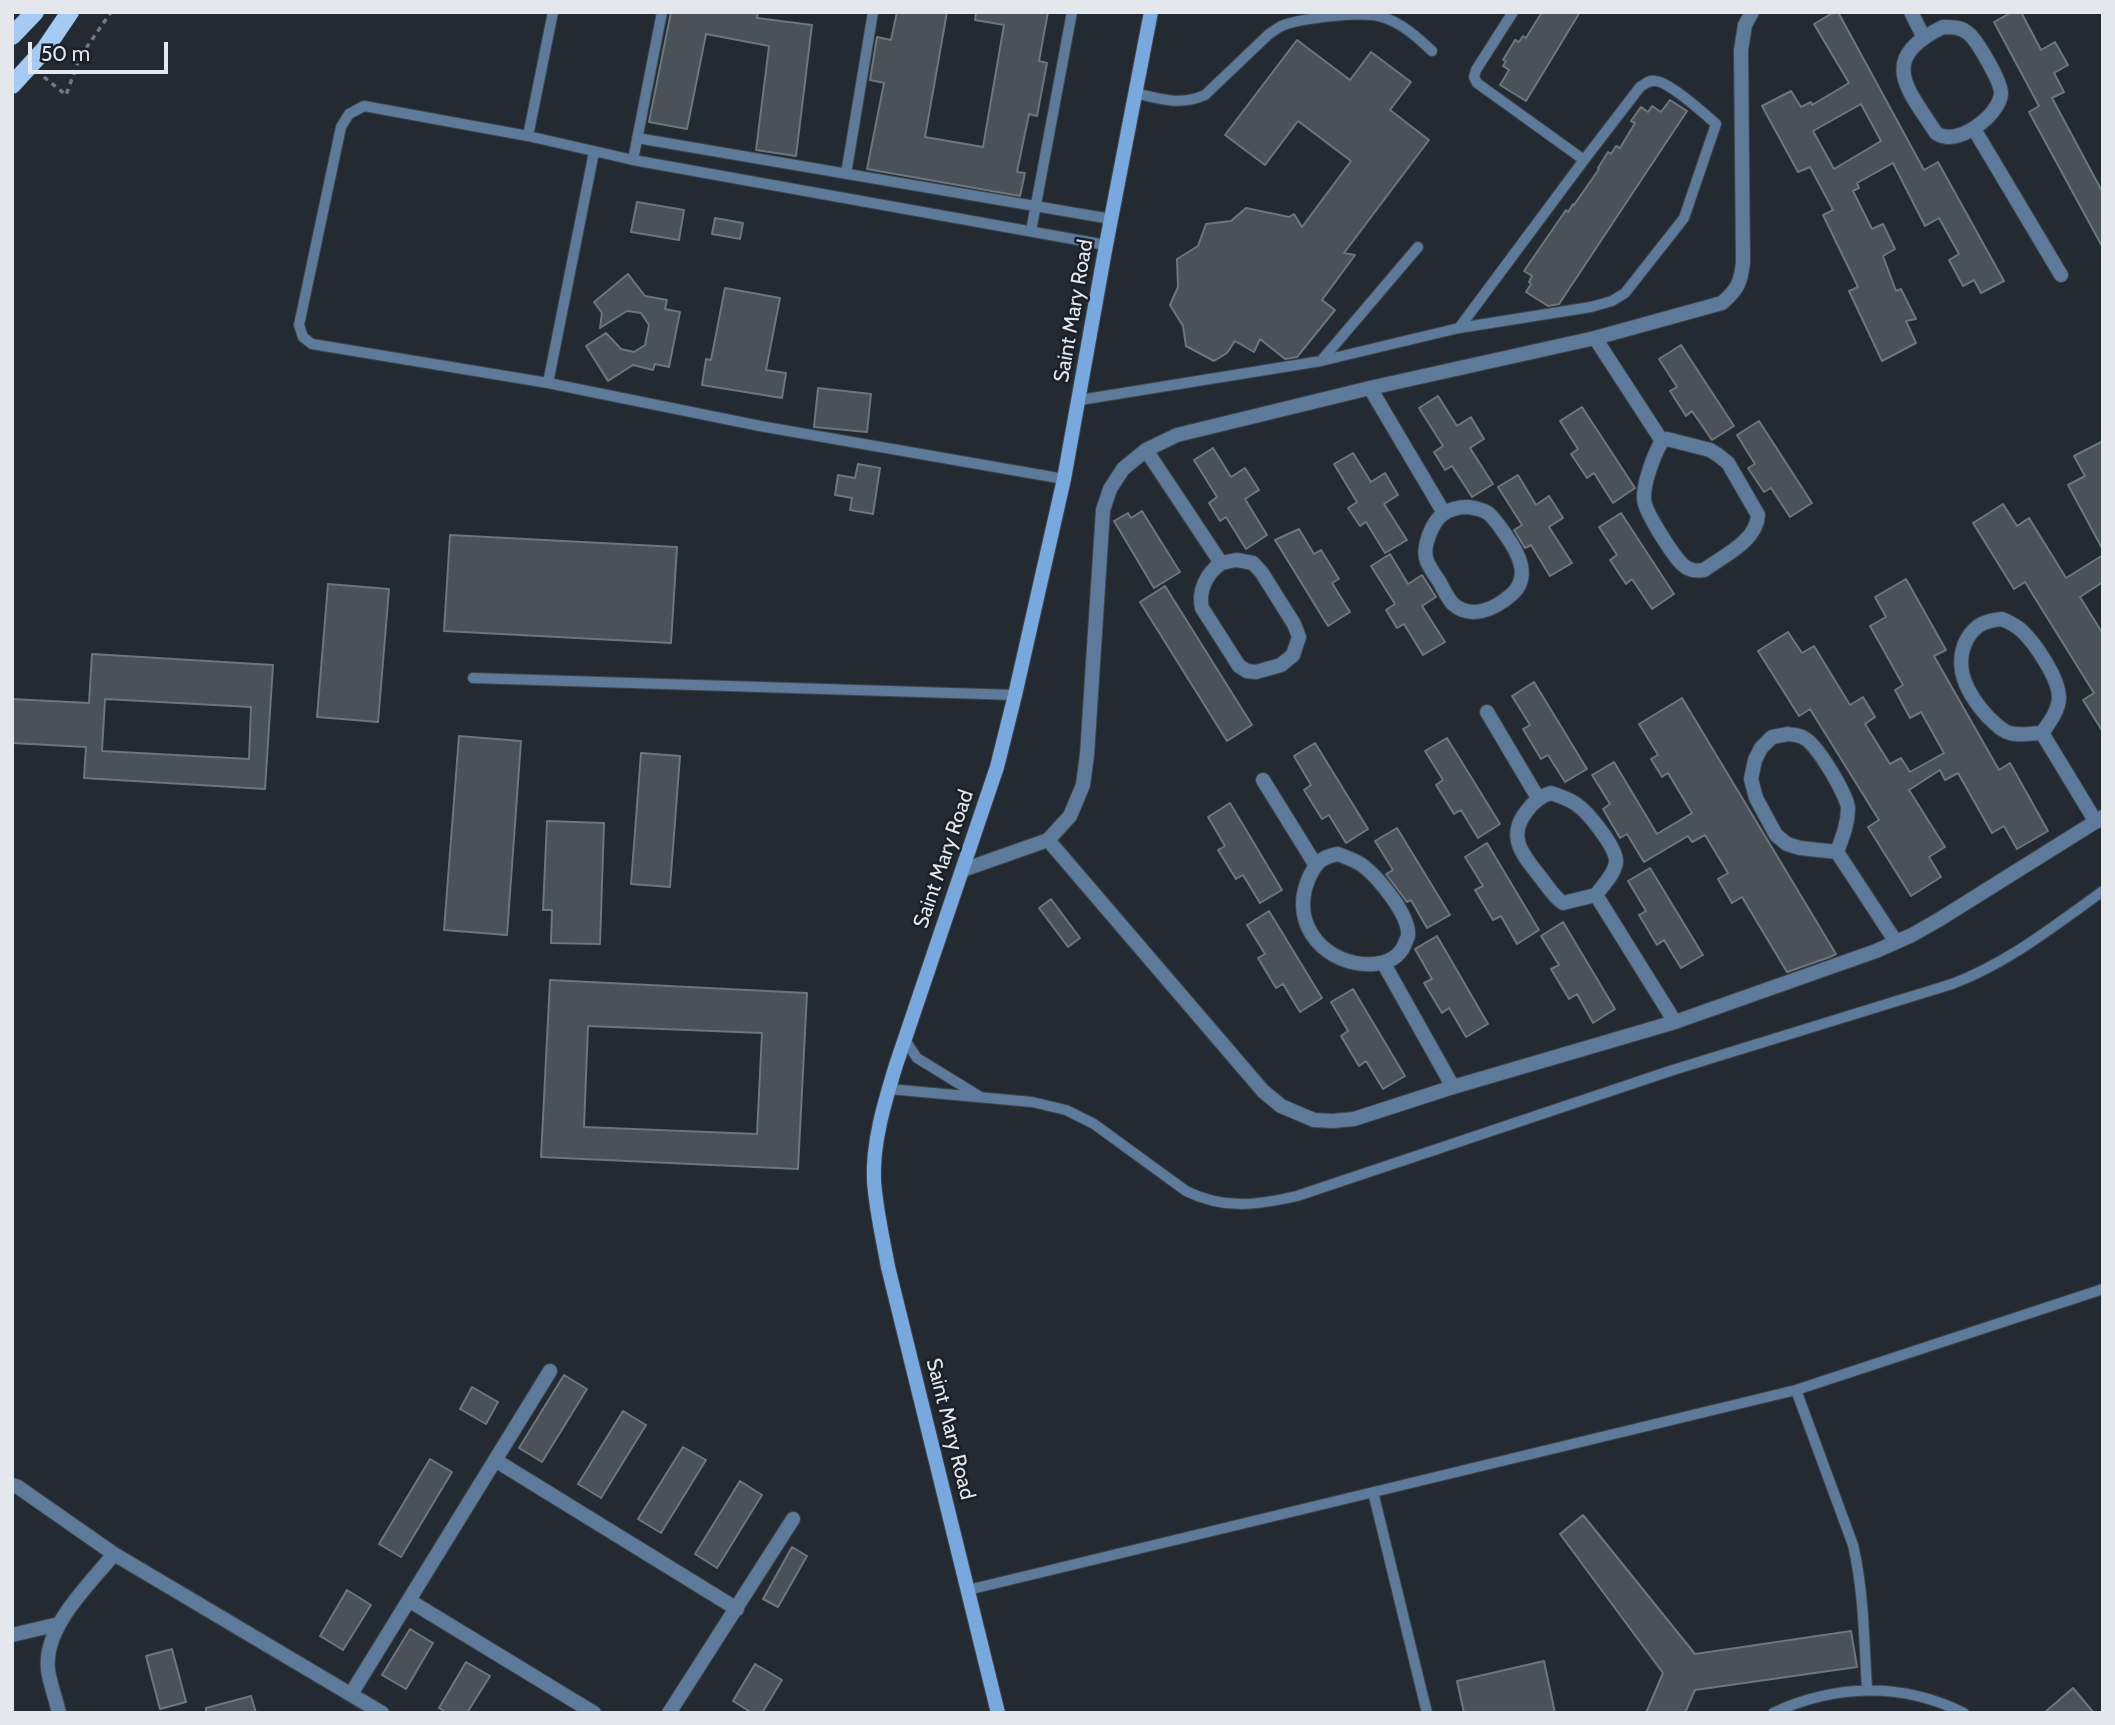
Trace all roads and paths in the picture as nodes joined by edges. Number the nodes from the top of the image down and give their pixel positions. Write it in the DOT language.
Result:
graph roads {
  1 [pos="35,12"];
  2 [pos="70,12"];
  3 [pos="111,12"];
  4 [pos="553,12"];
  5 [pos="662,12"];
  6 [pos="873,12"];
  7 [pos="1072,12"];
  8 [pos="1151,12"];
  9 [pos="1513,12"];
  10 [pos="1752,12"];
  11 [pos="1911,12"];
  12 [pos="12,36"];
  13 [pos="1923,36"];
  14 [pos="1432,51"];
  15 [pos="31,65"];
  16 [pos="12,85"];
  17 [pos="1135,93"];
  18 [pos="1975,129"];
  19 [pos="528,136"];
  20 [pos="637,138"];
  21 [pos="594,152"];
  22 [pos="633,160"];
  23 [pos="1584,160"];
  24 [pos="811,168"];
  25 [pos="846,174"];
  26 [pos="805,191"];
  27 [pos="1036,206"];
  28 [pos="1111,219"];
  29 [pos="1031,231"];
  30 [pos="1106,245"];
  31 [pos="1418,247"];
  32 [pos="2061,275"];
  33 [pos="1459,328"];
  34 [pos="1595,338"];
  35 [pos="1321,361"];
  36 [pos="548,383"];
  37 [pos="1370,388"];
  38 [pos="1080,400"];
  39 [pos="1662,441"];
  40 [pos="1146,450"];
  41 [pos="1064,479"];
  42 [pos="1444,513"];
  43 [pos="1221,563"];
  44 [pos="473,678"];
  45 [pos="1015,695"];
  46 [pos="1487,712"];
  47 [pos="2042,733"];
  48 [pos="1263,780"];
  49 [pos="1538,798"];
  50 [pos="2099,820"];
  51 [pos="1048,840"];
  52 [pos="1837,852"];
  53 [pos="1315,864"];
  54 [pos="963,870"];
  55 [pos="2103,891"];
  56 [pos="1596,895"];
  57 [pos="1896,942"];
  58 [pos="1384,964"];
  59 [pos="1675,1022"];
  60 [pos="905,1040"];
  61 [pos="1453,1087"];
  62 [pos="888,1090"];
  63 [pos="981,1098"];
  64 [pos="2103,1289"];
  65 [pos="550,1371"];
  66 [pos="1796,1390"];
  67 [pos="495,1460"];
  68 [pos="12,1485"];
  69 [pos="1373,1492"];
  70 [pos="793,1519"];
  71 [pos="114,1553"];
  72 [pos="968,1590"];
  73 [pos="410,1601"];
  74 [pos="737,1609"];
  75 [pos="59,1623"];
  76 [pos="12,1635"];
  77 [pos="1867,1689"];
  78 [pos="351,1694"];
  79 [pos="59,1713"];
  80 [pos="382,1713"];
  81 [pos="594,1713"];
  82 [pos="669,1713"];
  83 [pos="998,1713"];
  84 [pos="1427,1713"];
  85 [pos="1773,1713"];
  86 [pos="1964,1713"];
  1 -- 12 [label="main road"];
  2 -- 15 [label="main road"];
  3 -- 15 [label="path"];
  4 -- 19 [label="lane"];
  5 -- 20 [label="lane"];
  6 -- 25 [label="lane"];
  7 -- 27 [label="lane"];
  8 -- 17 [label="street, Saint Mary Road"];
  9 -- 23 [label="lane"];
  10 -- 34 [label="street"];
  11 -- 13 [label="street"];
  13 -- 18 [label="street"];
  13 -- 18 [label="street"];
  14 -- 17 [label="lane"];
  15 -- 16 [label="main road"];
  17 -- 28 [label="street, Saint Mary Road"];
  18 -- 32 [label="street"];
  19 -- 21 [label="lane"];
  19 -- 36 [label="lane"];
  20 -- 22 [label="lane"];
  20 -- 24 [label="lane"];
  21 -- 22 [label="lane"];
  21 -- 36 [label="lane"];
  22 -- 26 [label="lane"];
  23 -- 33 [label="lane"];
  23 -- 33 [label="lane"];
  24 -- 25 [label="lane"];
  24 -- 26 [label="lane"];
  25 -- 27 [label="lane"];
  26 -- 29 [label="lane"];
  27 -- 28 [label="lane"];
  27 -- 29 [label="lane"];
  28 -- 30 [label="street, Saint Mary Road"];
  29 -- 30 [label="lane"];
  30 -- 38 [label="street, Saint Mary Road"];
  31 -- 35 [label="lane"];
  33 -- 35 [label="lane"];
  34 -- 37 [label="street"];
  34 -- 39 [label="street"];
  35 -- 38 [label="lane"];
  36 -- 41 [label="lane"];
  37 -- 40 [label="street"];
  37 -- 42 [label="street"];
  38 -- 41 [label="street, Saint Mary Road"];
  39 -- 39 [label="street"];
  40 -- 43 [label="street"];
  40 -- 51 [label="street"];
  41 -- 45 [label="street, Saint Mary Road"];
  42 -- 42 [label="street"];
  43 -- 43 [label="street"];
  44 -- 45 [label="lane"];
  45 -- 54 [label="street, Saint Mary Road"];
  46 -- 49 [label="street"];
  47 -- 47 [label="street"];
  47 -- 50 [label="street"];
  48 -- 53 [label="street"];
  49 -- 56 [label="street"];
  49 -- 56 [label="street"];
  50 -- 57 [label="street"];
  51 -- 54 [label="street"];
  51 -- 61 [label="street"];
  52 -- 52 [label="street"];
  52 -- 57 [label="street"];
  53 -- 58 [label="street"];
  53 -- 58 [label="street"];
  54 -- 60 [label="street, Saint Mary Road"];
  55 -- 63 [label="lane"];
  56 -- 59 [label="street"];
  57 -- 59 [label="street"];
  58 -- 61 [label="street"];
  59 -- 61 [label="street"];
  60 -- 62 [label="street, Saint Mary Road"];
  60 -- 63 [label="lane"];
  62 -- 63 [label="lane"];
  62 -- 72 [label="street, Saint Mary Road"];
  64 -- 66 [label="lane"];
  65 -- 67 [label="street"];
  66 -- 69 [label="lane"];
  66 -- 77 [label="lane"];
  67 -- 73 [label="street"];
  67 -- 74 [label="street"];
  68 -- 71 [label="street"];
  69 -- 72 [label="lane"];
  69 -- 84 [label="lane"];
  70 -- 74 [label="street"];
  71 -- 75 [label="street"];
  71 -- 78 [label="street"];
  72 -- 83 [label="street, Saint Mary Road"];
  73 -- 78 [label="street"];
  73 -- 81 [label="street"];
  74 -- 82 [label="street"];
  75 -- 76 [label="street"];
  75 -- 79 [label="street"];
  77 -- 85 [label="lane"];
  77 -- 86 [label="lane"];
  78 -- 80 [label="street"];
}
